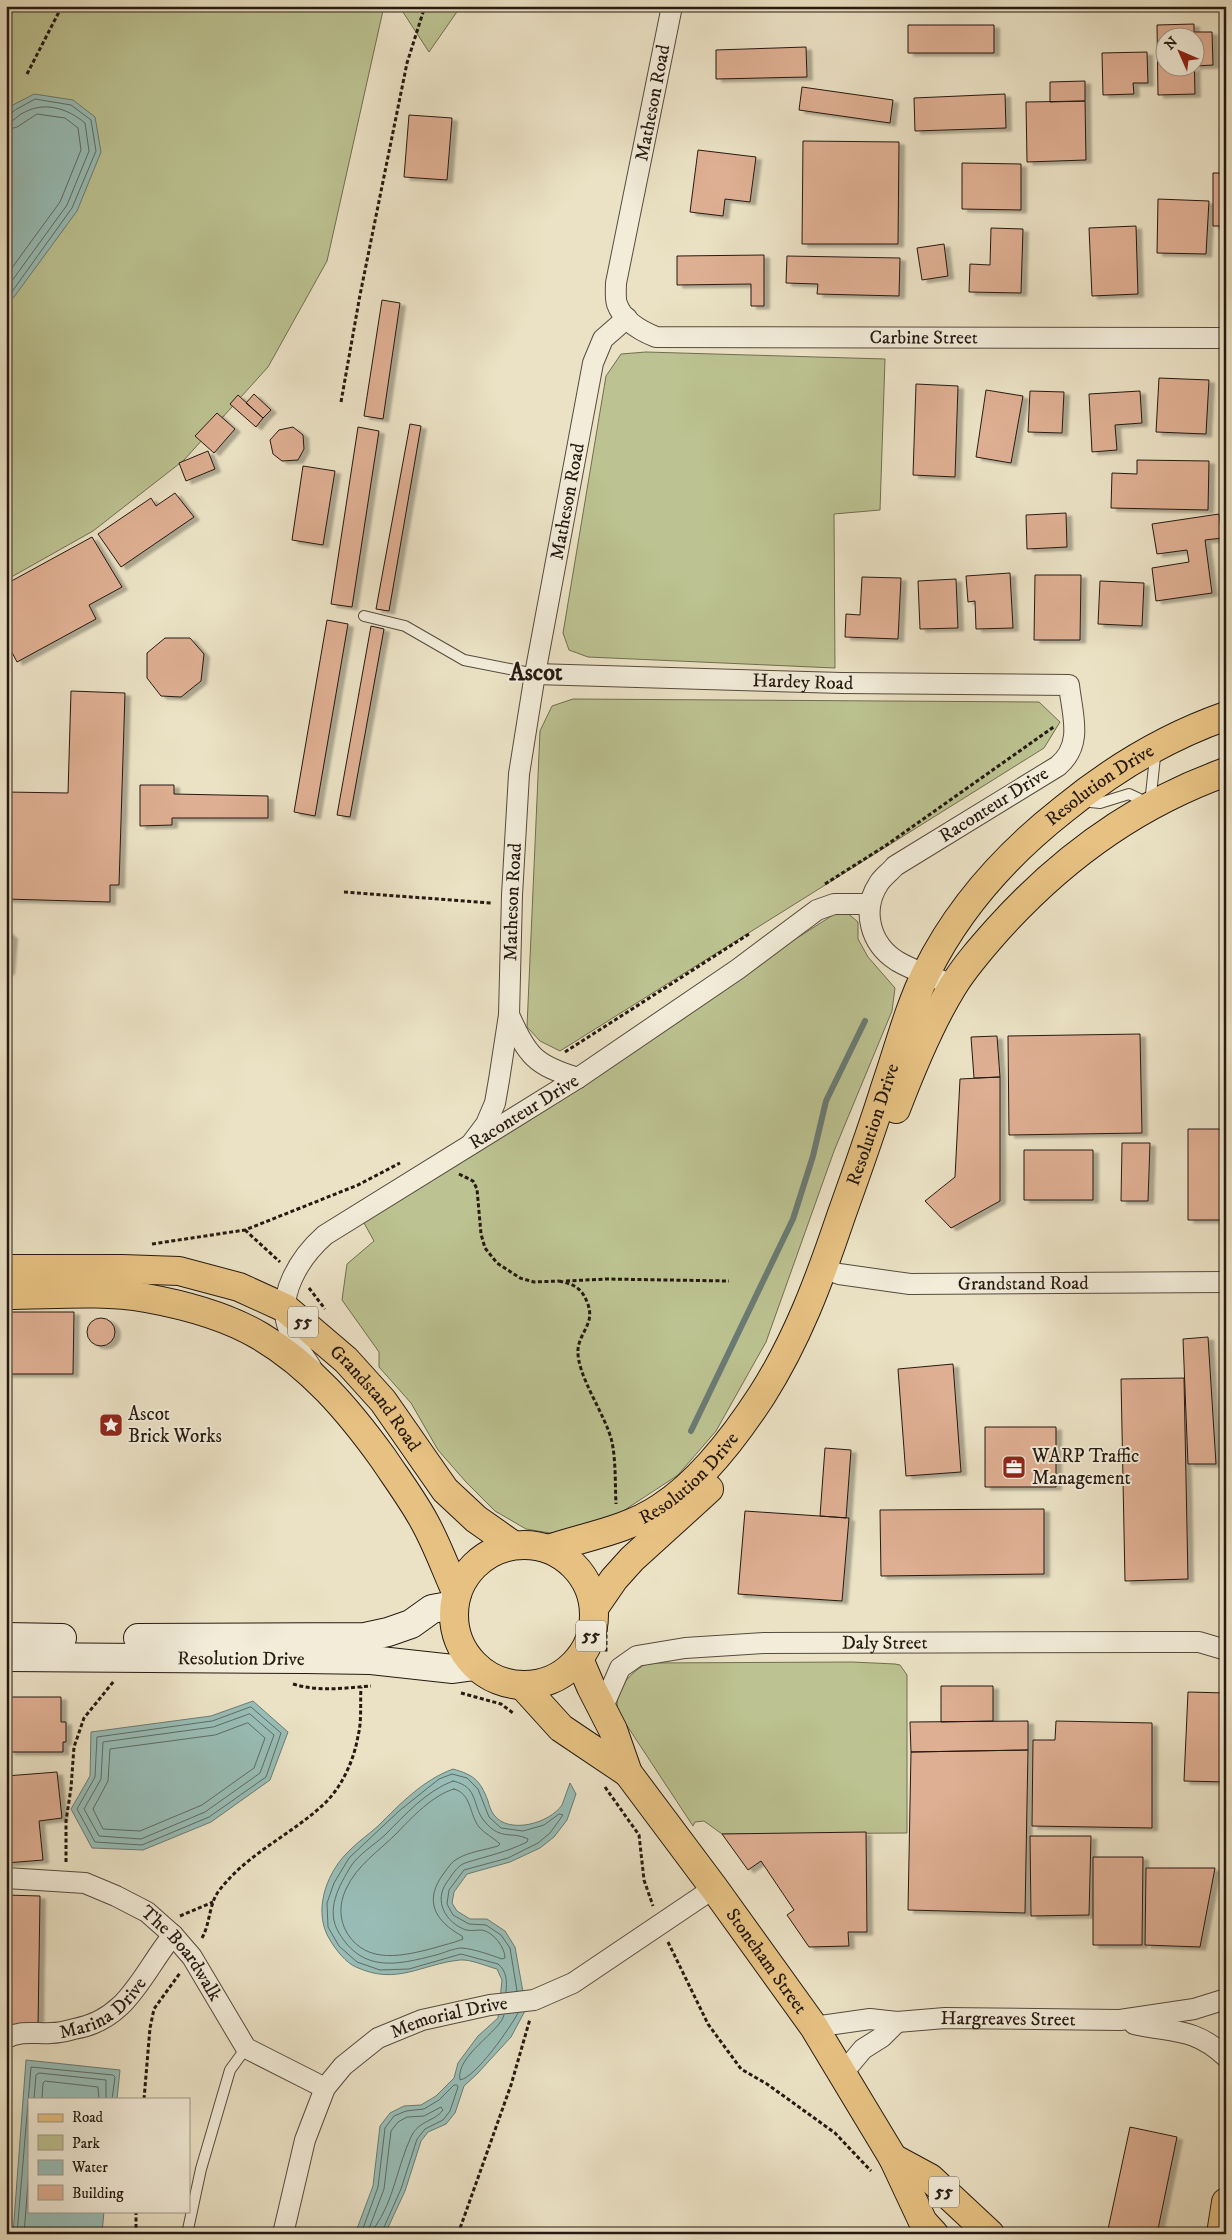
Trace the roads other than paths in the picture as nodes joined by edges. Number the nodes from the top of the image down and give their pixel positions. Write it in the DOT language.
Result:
graph roads {
  1 [pos="672,6"];
  2 [pos="627,318"];
  3 [pos="1226,338"];
  4 [pos="364,616"];
  5 [pos="535,674"];
  6 [pos="1069,685"];
  7 [pos="1226,716"];
  8 [pos="1162,742"];
  9 [pos="1226,772"];
  10 [pos="1075,800"];
  11 [pos="1150,805"];
  12 [pos="870,904"];
  13 [pos="926,974"];
  14 [pos="954,985"];
  15 [pos="509,1015"];
  16 [pos="578,1078"];
  17 [pos="471,1144"];
  18 [pos="6,1269"];
  19 [pos="831,1271"];
  20 [pos="1226,1282"];
  21 [pos="6,1294"];
  22 [pos="285,1308"];
  23 [pos="325,1387"];
  24 [pos="513,1545"];
  25 [pos="549,1549"];
  26 [pos="456,1599"];
  27 [pos="601,1615"];
  28 [pos="1226,1636"];
  29 [pos="6,1637"];
  30 [pos="1199,1642"];
  31 [pos="1226,1650"];
  32 [pos="6,1657"];
  33 [pos="579,1659"];
  34 [pos="475,1666"];
  35 [pos="522,1686"];
  36 [pos="596,1698"];
  37 [pos="628,1772"];
  38 [pos="6,1878"];
  39 [pos="714,1888"];
  40 [pos="173,1935"];
  41 [pos="1226,1999"];
  42 [pos="1120,2020"];
  43 [pos="897,2022"];
  44 [pos="814,2026"];
  45 [pos="6,2038"];
  46 [pos="246,2048"];
  47 [pos="1226,2057"];
  48 [pos="842,2074"];
  49 [pos="325,2088"];
  50 [pos="892,2158"];
  51 [pos="1226,2202"];
  52 [pos="187,2234"];
  53 [pos="284,2234"];
  54 [pos="934,2234"];
  55 [pos="990,2234"];
  56 [pos="1221,2234"];
  1 -- 2 [label="street, Matheson Road"];
  2 -- 3 [label="street, Carbine Street"];
  2 -- 5 [label="street, Matheson Road"];
  4 -- 5 [label="lane"];
  5 -- 6 [label="street, Hardey Road"];
  5 -- 15 [label="street, Matheson Road"];
  6 -- 12 [label="street, Raconteur Drive"];
  7 -- 8 [label="main road, Resolution Drive"];
  8 -- 10 [label="main road, Resolution Drive"];
  8 -- 11 [label="lane"];
  9 -- 11 [label="main road, Resolution Drive"];
  10 -- 11 [label="lane"];
  10 -- 13 [label="main road, Resolution Drive"];
  11 -- 14 [label="main road, Resolution Drive"];
  12 -- 13 [label="street, Raconteur Drive"];
  12 -- 16 [label="street, Raconteur Drive"];
  13 -- 14 [label="street, Raconteur Drive"];
  13 -- 19 [label="main road, Resolution Drive"];
  14 -- 19 [label="main road, Resolution Drive"];
  15 -- 16 [label="street, Matheson Road"];
  15 -- 17 [label="street, Matheson Road"];
  16 -- 17 [label="street, Raconteur Drive"];
  17 -- 22 [label="street, Raconteur Drive"];
  18 -- 22 [label="main road, Grandstand Road / 55"];
  19 -- 20 [label="street, Grandstand Road"];
  19 -- 25 [label="main road, Resolution Drive"];
  19 -- 27 [label="main road, Resolution Drive"];
  21 -- 23 [label="main road, Grandstand Road / 55"];
  22 -- 23 [label="street, Raconteur Drive"];
  22 -- 24 [label="main road, Grandstand Road / 55"];
  23 -- 26 [label="main road, Grandstand Road / 55"];
  24 -- 25 [label="main road, 55"];
  24 -- 26 [label="main road, 55"];
  25 -- 27 [label="main road, 55"];
  26 -- 29 [label="street, Resolution Drive"];
  26 -- 34 [label="main road, 55"];
  27 -- 33 [label="main road, 55"];
  28 -- 30 [label="street, Daly Street"];
  30 -- 31 [label="street, Daly Street"];
  30 -- 36 [label="street, Daly Street"];
  32 -- 34 [label="street, Resolution Drive"];
  33 -- 35 [label="main road, 55"];
  33 -- 36 [label="main road, Stoneham Street / 55"];
  34 -- 35 [label="main road, 55"];
  35 -- 37 [label="main road, Stoneham Street / 55"];
  36 -- 37 [label="main road, Stoneham Street / 55"];
  37 -- 39 [label="main road, Stoneham Street / 55"];
  38 -- 40 [label="street, The Boardwalk"];
  39 -- 44 [label="main road, Stoneham Street / 55"];
  39 -- 49 [label="street, Memorial Drive"];
  40 -- 45 [label="street, Marina Drive"];
  40 -- 46 [label="street, The Boardwalk"];
  41 -- 42 [label="street, Hargreaves Street"];
  42 -- 43 [label="street, Hargreaves Street"];
  42 -- 47 [label="street, Hargreaves Street"];
  43 -- 44 [label="street, Hargreaves Street"];
  43 -- 48 [label="street"];
  44 -- 48 [label="main road, Stoneham Street / 55"];
  46 -- 49 [label="street"];
  46 -- 52 [label="lane"];
  48 -- 50 [label="main road, Stoneham Street / 55"];
  49 -- 53 [label="street, Memorial Drive"];
  50 -- 54 [label="main road, Stoneham Street / 55"];
  50 -- 55 [label="main road, 55"];
  51 -- 56 [label="main road"];
}
